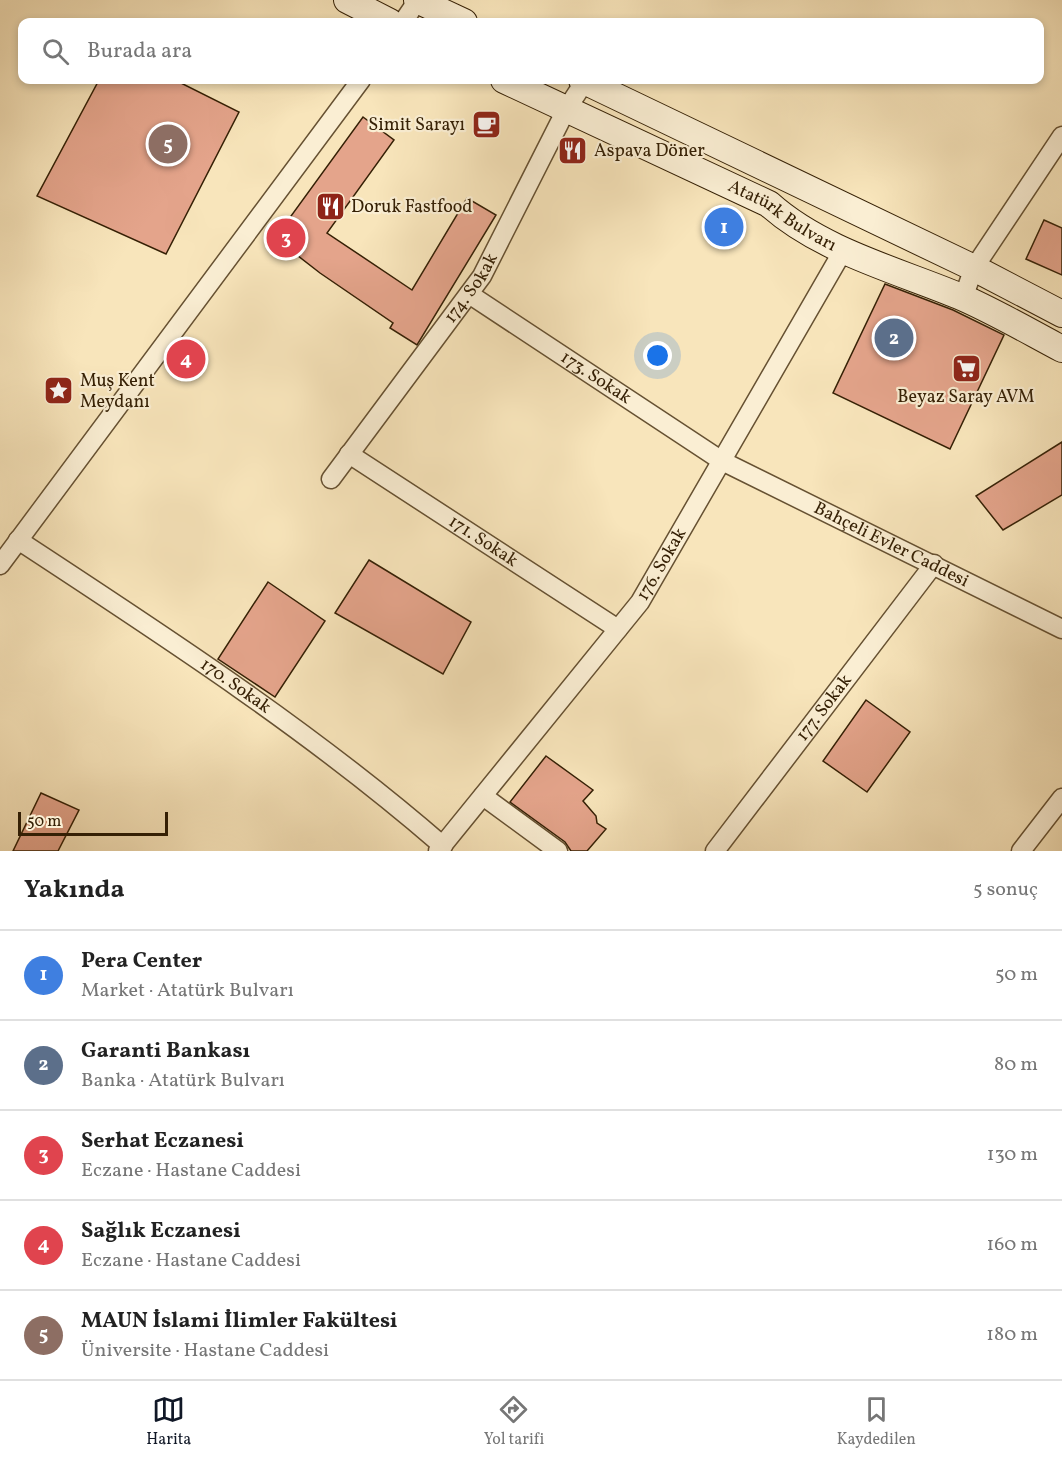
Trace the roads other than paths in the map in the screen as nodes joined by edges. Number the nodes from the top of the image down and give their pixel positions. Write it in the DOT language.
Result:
graph roads {
  1 [pos="347,0"];
  2 [pos="418,0"];
  3 [pos="382,18"];
  4 [pos="406,18"];
  5 [pos="456,18"];
  6 [pos="358,84"];
  7 [pos="512,84"];
  8 [pos="582,84"];
  9 [pos="592,84"];
  10 [pos="566,111"];
  11 [pos="1062,136"];
  12 [pos="844,249"];
  13 [pos="974,268"];
  14 [pos="469,294"];
  15 [pos="963,298"];
  16 [pos="1062,314"];
  17 [pos="1062,349"];
  18 [pos="349,454"];
  19 [pos="722,461"];
  20 [pos="331,479"];
  21 [pos="18,540"];
  22 [pos="934,564"];
  23 [pos="0,565"];
  24 [pos="618,629"];
  25 [pos="1062,629"];
  26 [pos="483,796"];
  27 [pos="1062,798"];
  28 [pos="441,848"];
  29 [pos="558,851"];
  30 [pos="716,851"];
  31 [pos="1021,851"];
  1 -- 3 [label="main road"];
  2 -- 4 [label="street"];
  2 -- 5 [label="main road"];
  6 -- 21 [label="street"];
  7 -- 10 [label="main road, Atatürk Bulvarı"];
  8 -- 10 [label="street, 174. Sokak"];
  9 -- 13 [label="main road, Atatürk Bulvarı"];
  10 -- 12 [label="main road, Atatürk Bulvarı"];
  10 -- 14 [label="street, 174. Sokak"];
  11 -- 13 [label="street"];
  12 -- 15 [label="main road, Atatürk Bulvarı"];
  12 -- 19 [label="street, 176. Sokak"];
  13 -- 15 [label="street"];
  13 -- 16 [label="main road, Atatürk Bulvarı"];
  14 -- 18 [label="street, 174. Sokak"];
  14 -- 19 [label="street, 173. Sokak"];
  15 -- 17 [label="main road, Atatürk Bulvarı"];
  18 -- 20 [label="street, 174. Sokak"];
  18 -- 24 [label="street, 171. Sokak"];
  19 -- 22 [label="street, Bahçeli Evler Caddesi"];
  19 -- 24 [label="street, 176. Sokak"];
  21 -- 23 [label="street"];
  21 -- 28 [label="street, 170. Sokak"];
  22 -- 25 [label="street, Bahçeli Evler Caddesi"];
  22 -- 30 [label="street, 177. Sokak"];
  24 -- 26 [label="street, 176. Sokak"];
  26 -- 28 [label="street, 176. Sokak"];
  26 -- 29 [label="street"];
  27 -- 31 [label="street"];
}
